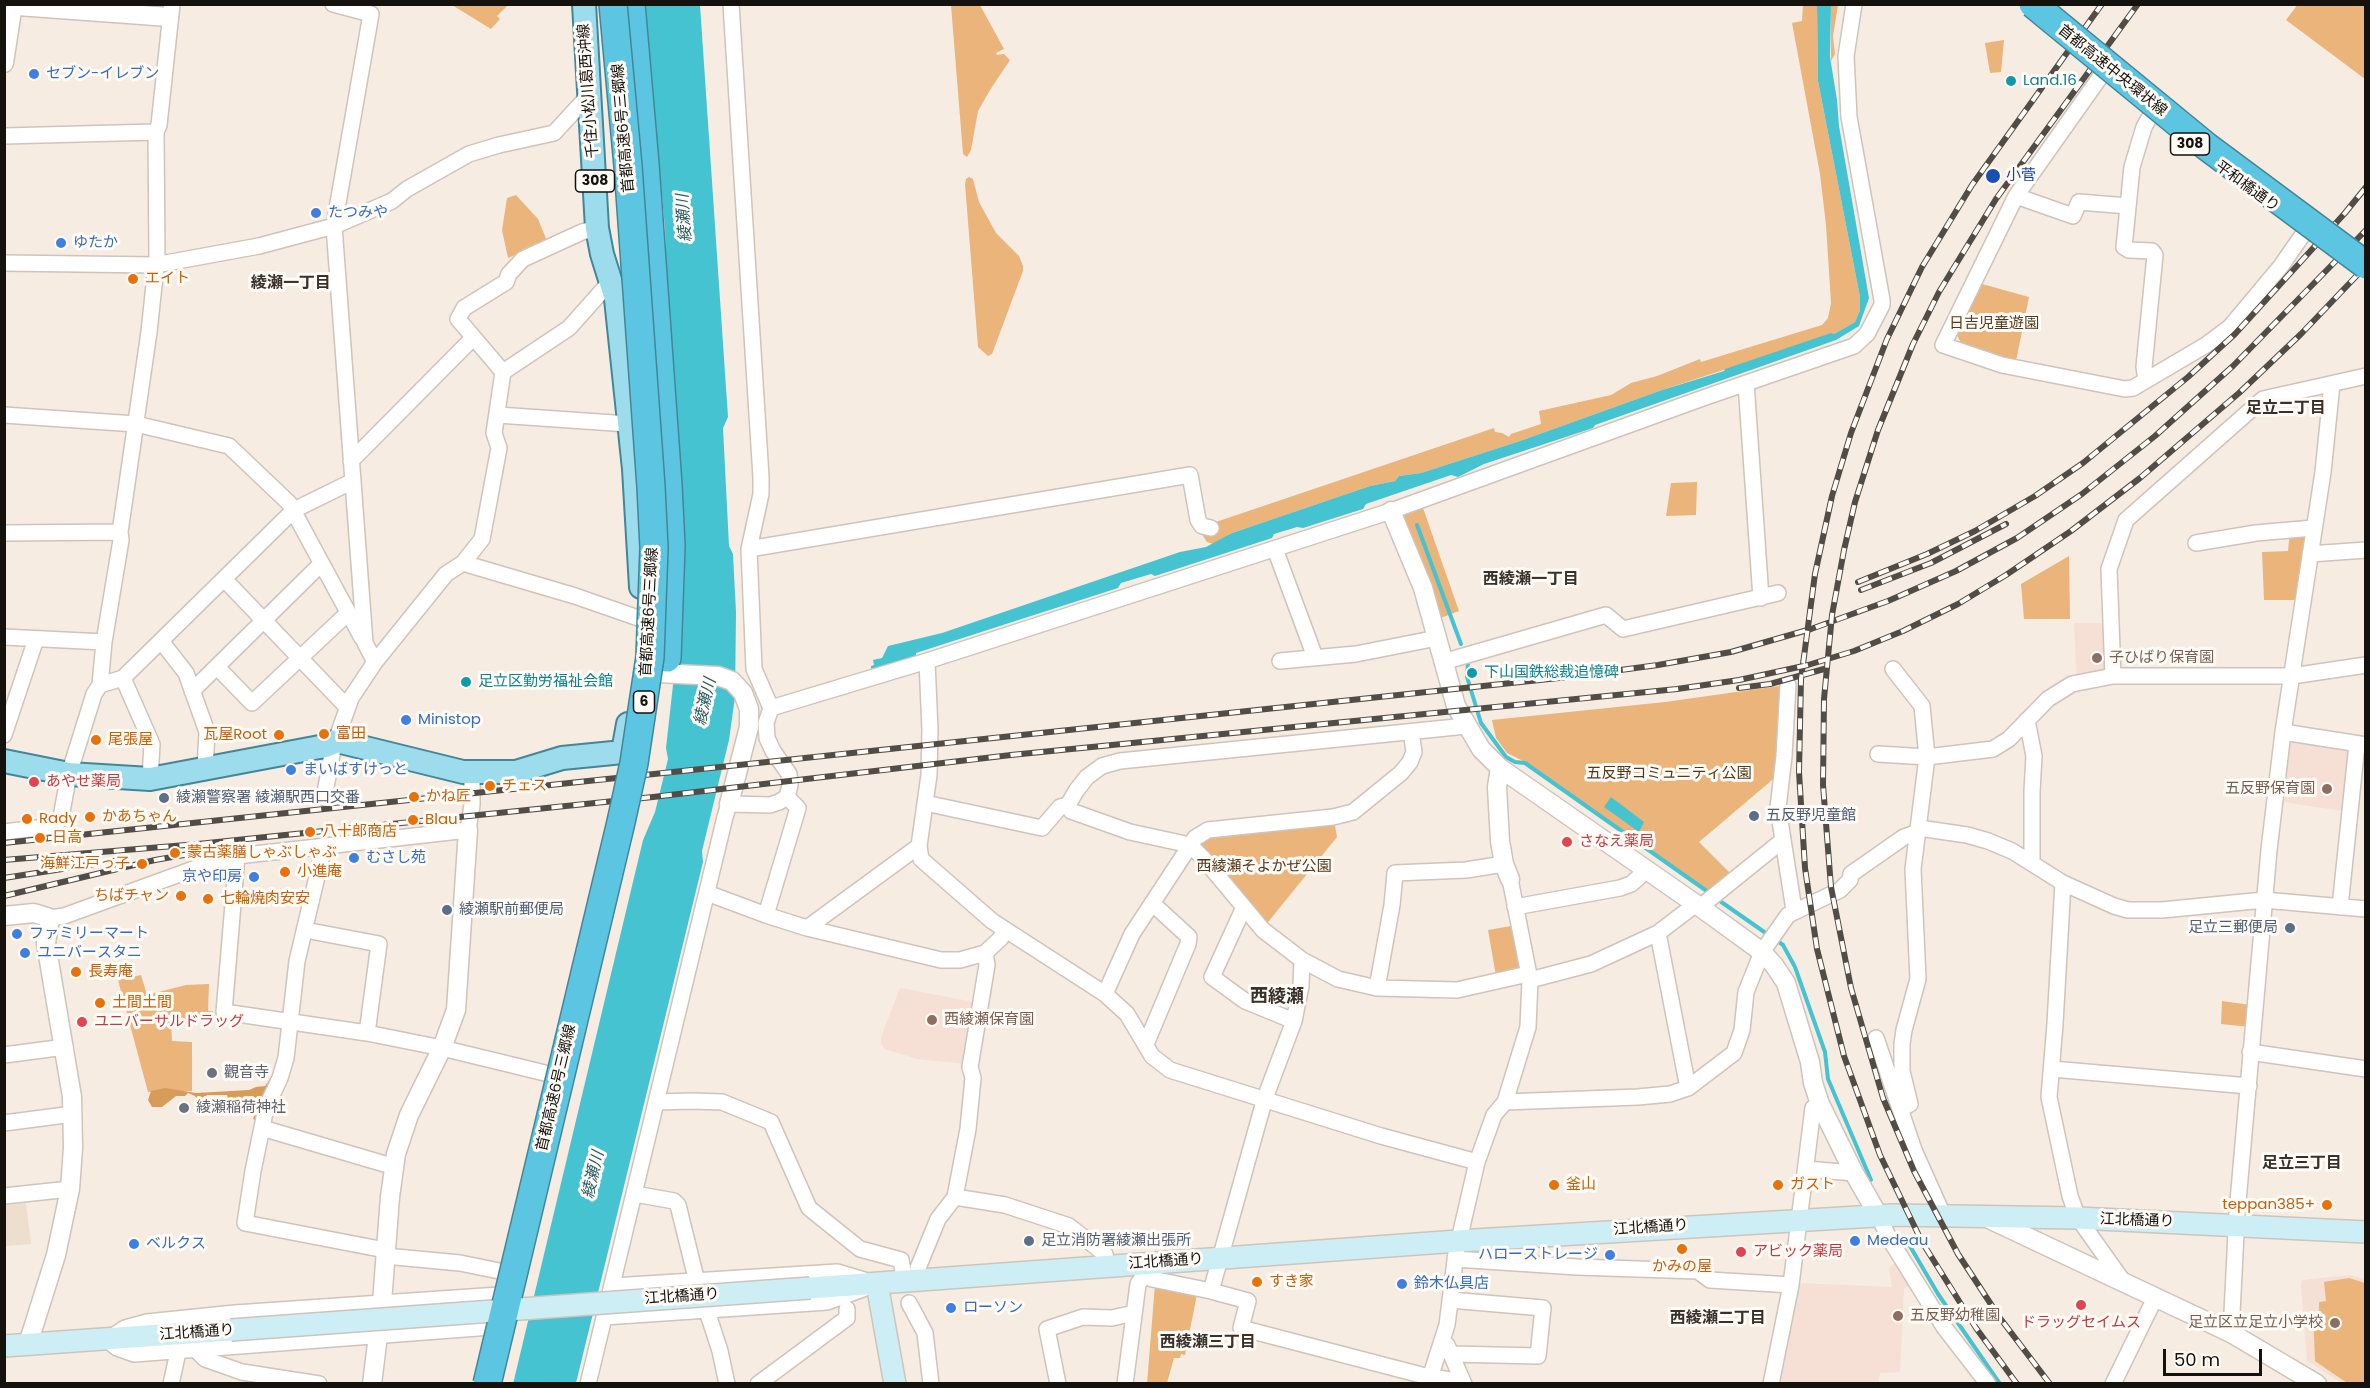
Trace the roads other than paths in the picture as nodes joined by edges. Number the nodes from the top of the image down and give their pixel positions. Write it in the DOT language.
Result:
graph roads {
  1 [pos="333,4"];
  2 [pos="584,4"];
  3 [pos="614,4"];
  4 [pos="631,4"];
  5 [pos="731,4"];
  6 [pos="1854,4"];
  7 [pos="2021,4"];
  8 [pos="2033,4"];
  9 [pos="2047,4"];
  10 [pos="2057,4"];
  11 [pos="4,5"];
  12 [pos="13,5"];
  13 [pos="171,11"];
  14 [pos="4,63"];
  15 [pos="2103,73"];
  16 [pos="590,94"];
  17 [pos="2152,113"];
  18 [pos="156,132"];
  19 [pos="4,136"];
  20 [pos="2016,196"];
  21 [pos="2128,206"];
  22 [pos="334,226"];
  23 [pos="597,228"];
  24 [pos="2306,230"];
  25 [pos="2366,245"];
  26 [pos="2366,254"];
  27 [pos="4,263"];
  28 [pos="154,265"];
  29 [pos="2366,265"];
  30 [pos="2366,275"];
  31 [pos="610,282"];
  32 [pos="473,338"];
  33 [pos="503,372"];
  34 [pos="2366,376"];
  35 [pos="2146,380"];
  36 [pos="1746,383"];
  37 [pos="2332,384"];
  38 [pos="4,415"];
  39 [pos="498,416"];
  40 [pos="136,424"];
  41 [pos="628,424"];
  42 [pos="351,461"];
  43 [pos="353,481"];
  44 [pos="294,510"];
  45 [pos="1391,511"];
  46 [pos="1211,528"];
  47 [pos="2313,528"];
  48 [pos="120,532"];
  49 [pos="4,533"];
  50 [pos="2196,543"];
  51 [pos="749,549"];
  52 [pos="1275,549"];
  53 [pos="2366,550"];
  54 [pos="2310,554"];
  55 [pos="463,563"];
  56 [pos="321,564"];
  57 [pos="224,579"];
  58 [pos="1778,593"];
  59 [pos="1761,598"];
  60 [pos="348,613"];
  61 [pos="264,620"];
  62 [pos="641,620"];
  63 [pos="4,637"];
  64 [pos="1437,638"];
  65 [pos="36,639"];
  66 [pos="161,641"];
  67 [pos="104,642"];
  68 [pos="365,643"];
  69 [pos="1315,657"];
  70 [pos="299,658"];
  71 [pos="927,661"];
  72 [pos="1280,661"];
  73 [pos="375,662"];
  74 [pos="1443,662"];
  75 [pos="2366,665"];
  76 [pos="217,667"];
  77 [pos="1893,669"];
  78 [pos="659,673"];
  79 [pos="2113,676"];
  80 [pos="2292,676"];
  81 [pos="123,678"];
  82 [pos="100,685"];
  83 [pos="1788,685"];
  84 [pos="192,691"];
  85 [pos="347,706"];
  86 [pos="771,708"];
  87 [pos="2027,720"];
  88 [pos="1466,726"];
  89 [pos="1411,732"];
  90 [pos="2283,732"];
  91 [pos="4,735"];
  92 [pos="337,741"];
  93 [pos="2361,744"];
  94 [pos="623,752"];
  95 [pos="1878,754"];
  96 [pos="1927,757"];
  97 [pos="4,761"];
  98 [pos="1500,768"];
  99 [pos="204,769"];
  100 [pos="472,772"];
  101 [pos="69,774"];
  102 [pos="150,779"];
  103 [pos="787,797"];
  104 [pos="324,798"];
  105 [pos="925,803"];
  106 [pos="729,804"];
  107 [pos="1068,805"];
  108 [pos="468,830"];
  109 [pos="1918,830"];
  110 [pos="4,832"];
  111 [pos="1783,840"];
  112 [pos="1190,845"];
  113 [pos="919,846"];
  114 [pos="324,847"];
  115 [pos="237,856"];
  116 [pos="2032,863"];
  117 [pos="598,867"];
  118 [pos="1647,870"];
  119 [pos="1507,871"];
  120 [pos="2063,883"];
  121 [pos="707,893"];
  122 [pos="2264,900"];
  123 [pos="1152,903"];
  124 [pos="1698,905"];
  125 [pos="1244,907"];
  126 [pos="1515,908"];
  127 [pos="2340,908"];
  128 [pos="2366,909"];
  129 [pos="1794,910"];
  130 [pos="766,915"];
  131 [pos="4,916"];
  132 [pos="50,918"];
  133 [pos="807,928"];
  134 [pos="1004,929"];
  135 [pos="304,930"];
  136 [pos="1658,933"];
  137 [pos="1762,952"];
  138 [pos="985,953"];
  139 [pos="1302,960"];
  140 [pos="1529,977"];
  141 [pos="1377,988"];
  142 [pos="1105,994"];
  143 [pos="291,1020"];
  144 [pos="1294,1021"];
  145 [pos="367,1033"];
  146 [pos="1876,1038"];
  147 [pos="1146,1044"];
  148 [pos="65,1047"];
  149 [pos="442,1048"];
  150 [pos="2250,1052"];
  151 [pos="4,1055"];
  152 [pos="2052,1069"];
  153 [pos="2366,1069"];
  154 [pos="549,1074"];
  155 [pos="2249,1086"];
  156 [pos="1688,1088"];
  157 [pos="1265,1098"];
  158 [pos="657,1102"];
  159 [pos="1505,1102"];
  160 [pos="1820,1104"];
  161 [pos="1900,1108"];
  162 [pos="73,1114"];
  163 [pos="4,1123"];
  164 [pos="262,1128"];
  165 [pos="1477,1162"];
  166 [pos="395,1167"];
  167 [pos="1806,1169"];
  168 [pos="1854,1173"];
  169 [pos="70,1189"];
  170 [pos="635,1194"];
  171 [pos="4,1196"];
  172 [pos="955,1197"];
  173 [pos="1878,1215"];
  174 [pos="1943,1215"];
  175 [pos="1981,1215"];
  176 [pos="2078,1218"];
  177 [pos="1800,1219"];
  178 [pos="2236,1225"];
  179 [pos="2366,1232"];
  180 [pos="1456,1250"];
  181 [pos="385,1253"];
  182 [pos="1220,1258"];
  183 [pos="1107,1266"];
  184 [pos="1143,1269"];
  185 [pos="504,1272"];
  186 [pos="697,1282"];
  187 [pos="877,1284"];
  188 [pos="911,1284"];
  189 [pos="2125,1284"];
  190 [pos="1791,1285"];
  191 [pos="614,1286"];
  192 [pos="634,1286"];
  193 [pos="1211,1291"];
  194 [pos="499,1295"];
  195 [pos="2155,1298"];
  196 [pos="1450,1300"];
  197 [pos="382,1303"];
  198 [pos="847,1309"];
  199 [pos="707,1311"];
  200 [pos="1134,1313"];
  201 [pos="636,1315"];
  202 [pos="604,1317"];
  203 [pos="491,1327"];
  204 [pos="2231,1333"];
  205 [pos="376,1337"];
  206 [pos="107,1340"];
  207 [pos="28,1344"];
  208 [pos="4,1346"];
  209 [pos="1447,1348"];
  210 [pos="197,1351"];
  211 [pos="178,1352"];
  212 [pos="1430,1380"];
  213 [pos="171,1383"];
  214 [pos="319,1383"];
  215 [pos="372,1383"];
  216 [pos="477,1383"];
  217 [pos="487,1383"];
  218 [pos="505,1383"];
  219 [pos="588,1383"];
  220 [pos="727,1383"];
  221 [pos="758,1383"];
  222 [pos="895,1383"];
  223 [pos="931,1383"];
  224 [pos="1058,1383"];
  225 [pos="1125,1383"];
  226 [pos="1463,1383"];
  227 [pos="1771,1383"];
  228 [pos="1988,1383"];
  229 [pos="2113,1383"];
  230 [pos="2317,1383"];
  1 -- 22 [label="street"];
  2 -- 16 [label="main road, 千住小松川葛西沖線 / 308"];
  3 -- 217 [label="highway, 首都高速6号三郷線 / 6, bridge"];
  4 -- 218 [label="highway, 首都高速6号三郷線 / 6"];
  5 -- 51 [label="street"];
  6 -- 36 [label="street"];
  7 -- 15 [label="main road, 平和橋通り / 308"];
  8 -- 29 [label="highway, 首都高速中央環状線, bridge"];
  9 -- 26 [label="main road, 平和橋通り / 308"];
  10 -- 25 [label="highway, 首都高速中央環状線"];
  11 -- 12 [label="street"];
  12 -- 13 [label="street"];
  12 -- 14 [label="street"];
  13 -- 18 [label="street"];
  15 -- 17 [label="main road, 平和橋通り / 308"];
  15 -- 20 [label="street"];
  16 -- 22 [label="street"];
  16 -- 23 [label="main road, 千住小松川葛西沖線 / 308"];
  17 -- 21 [label="street"];
  17 -- 24 [label="main road, 平和橋通り / 308"];
  18 -- 19 [label="street"];
  18 -- 28 [label="street"];
  20 -- 21 [label="street"];
  20 -- 35 [label="street"];
  21 -- 35 [label="street"];
  22 -- 28 [label="street"];
  22 -- 42 [label="street"];
  23 -- 31 [label="main road, 千住小松川葛西沖線 / 308"];
  23 -- 32 [label="street"];
  24 -- 30 [label="main road, 平和橋通り / 308"];
  24 -- 35 [label="street"];
  27 -- 28 [label="street"];
  28 -- 40 [label="street"];
  31 -- 33 [label="street"];
  31 -- 41 [label="main road, 千住小松川葛西沖線 / 308"];
  32 -- 33 [label="street"];
  32 -- 42 [label="street"];
  33 -- 39 [label="street"];
  34 -- 37 [label="street"];
  36 -- 45 [label="street"];
  36 -- 59 [label="street"];
  37 -- 47 [label="street"];
  37 -- 79 [label="street"];
  38 -- 40 [label="street"];
  39 -- 41 [label="street"];
  39 -- 55 [label="street"];
  40 -- 44 [label="street"];
  40 -- 48 [label="street"];
  41 -- 62 [label="main road, 千住小松川葛西沖線"];
  41 -- 78 [label="street"];
  42 -- 43 [label="street"];
  43 -- 44 [label="street"];
  43 -- 68 [label="street"];
  44 -- 56 [label="street"];
  44 -- 57 [label="street"];
  45 -- 52 [label="street"];
  45 -- 64 [label="street"];
  46 -- 51 [label="street"];
  47 -- 50 [label="street"];
  47 -- 54 [label="street"];
  48 -- 49 [label="street"];
  48 -- 67 [label="street"];
  51 -- 86 [label="street"];
  52 -- 69 [label="street"];
  52 -- 71 [label="street"];
  53 -- 54 [label="street"];
  54 -- 80 [label="street"];
  55 -- 62 [label="street"];
  55 -- 73 [label="street"];
  56 -- 60 [label="street"];
  56 -- 61 [label="street"];
  57 -- 61 [label="street"];
  57 -- 66 [label="street"];
  58 -- 59 [label="street"];
  59 -- 74 [label="street"];
  60 -- 68 [label="street"];
  60 -- 70 [label="street"];
  61 -- 70 [label="street"];
  61 -- 76 [label="street"];
  62 -- 94 [label="main road, 千住小松川葛西沖線"];
  63 -- 65 [label="street"];
  64 -- 69 [label="street"];
  64 -- 74 [label="street"];
  65 -- 67 [label="street"];
  65 -- 91 [label="street"];
  66 -- 81 [label="street"];
  66 -- 84 [label="street"];
  67 -- 82 [label="street"];
  68 -- 73 [label="street"];
  69 -- 72 [label="street"];
  70 -- 76 [label="street"];
  70 -- 85 [label="street"];
  71 -- 86 [label="street"];
  71 -- 105 [label="street"];
  73 -- 85 [label="street"];
  74 -- 88 [label="street"];
  75 -- 80 [label="street"];
  76 -- 84 [label="street"];
  77 -- 96 [label="street"];
  78 -- 106 [label="street"];
  78 -- 117 [label="street"];
  79 -- 80 [label="street"];
  79 -- 87 [label="street"];
  80 -- 90 [label="street"];
  81 -- 82 [label="street"];
  81 -- 102 [label="street"];
  82 -- 101 [label="street"];
  83 -- 111 [label="street"];
  84 -- 99 [label="street"];
  85 -- 92 [label="street"];
  86 -- 103 [label="street"];
  87 -- 96 [label="street"];
  87 -- 116 [label="street"];
  88 -- 89 [label="street"];
  88 -- 98 [label="street"];
  89 -- 107 [label="street"];
  89 -- 112 [label="street"];
  90 -- 93 [label="street"];
  90 -- 122 [label="street"];
  92 -- 99 [label="main road"];
  92 -- 100 [label="main road"];
  92 -- 104 [label="street"];
  93 -- 127 [label="street"];
  94 -- 100 [label="main road"];
  94 -- 117 [label="street"];
  95 -- 96 [label="street"];
  96 -- 109 [label="street"];
  97 -- 101 [label="main road"];
  98 -- 118 [label="street"];
  98 -- 119 [label="street"];
  99 -- 102 [label="main road"];
  100 -- 108 [label="street"];
  101 -- 102 [label="main road"];
  101 -- 110 [label="street"];
  103 -- 106 [label="street"];
  103 -- 130 [label="street"];
  105 -- 107 [label="street"];
  105 -- 113 [label="street"];
  106 -- 121 [label="street"];
  107 -- 112 [label="street"];
  108 -- 114 [label="street"];
  108 -- 149 [label="street"];
  109 -- 116 [label="street"];
  109 -- 129 [label="street"];
  109 -- 161 [label="street"];
  111 -- 124 [label="street"];
  111 -- 129 [label="street"];
  112 -- 123 [label="street"];
  112 -- 125 [label="street"];
  113 -- 133 [label="street"];
  113 -- 134 [label="street"];
  114 -- 115 [label="street"];
  114 -- 135 [label="street"];
  115 -- 132 [label="street"];
  115 -- 143 [label="street"];
  116 -- 120 [label="street"];
  117 -- 154 [label="street"];
  118 -- 124 [label="street"];
  118 -- 126 [label="street"];
  119 -- 126 [label="street"];
  119 -- 141 [label="street"];
  120 -- 122 [label="street"];
  120 -- 152 [label="street"];
  121 -- 130 [label="street"];
  121 -- 158 [label="street"];
  122 -- 127 [label="street"];
  122 -- 150 [label="street"];
  123 -- 142 [label="street"];
  123 -- 147 [label="street"];
  124 -- 136 [label="street"];
  124 -- 137 [label="street"];
  125 -- 139 [label="street"];
  125 -- 144 [label="street"];
  126 -- 140 [label="street"];
  127 -- 128 [label="street"];
  129 -- 137 [label="street"];
  130 -- 133 [label="street"];
  131 -- 132 [label="street"];
  132 -- 148 [label="street"];
  133 -- 138 [label="street"];
  134 -- 138 [label="street"];
  134 -- 142 [label="street"];
  135 -- 143 [label="street"];
  135 -- 145 [label="street"];
  136 -- 140 [label="street"];
  136 -- 156 [label="street"];
  137 -- 156 [label="street"];
  137 -- 160 [label="street"];
  138 -- 172 [label="street"];
  139 -- 141 [label="street"];
  139 -- 144 [label="street"];
  140 -- 141 [label="street"];
  140 -- 159 [label="street"];
  142 -- 147 [label="street"];
  143 -- 145 [label="street"];
  143 -- 164 [label="street"];
  144 -- 157 [label="street"];
  145 -- 149 [label="street"];
  146 -- 161 [label="street"];
  147 -- 157 [label="street"];
  148 -- 151 [label="street"];
  148 -- 162 [label="street"];
  149 -- 154 [label="street"];
  149 -- 166 [label="street"];
  150 -- 153 [label="street"];
  150 -- 155 [label="street"];
  152 -- 155 [label="street"];
  152 -- 176 [label="street"];
  154 -- 185 [label="street"];
  155 -- 178 [label="street"];
  156 -- 159 [label="street"];
  157 -- 165 [label="street"];
  157 -- 182 [label="street"];
  158 -- 170 [label="street"];
  158 -- 188 [label="street"];
  159 -- 165 [label="street"];
  160 -- 167 [label="street"];
  160 -- 168 [label="street"];
  161 -- 174 [label="street"];
  162 -- 163 [label="street"];
  162 -- 169 [label="street"];
  164 -- 166 [label="street"];
  164 -- 181 [label="street"];
  165 -- 180 [label="street"];
  166 -- 181 [label="street"];
  167 -- 168 [label="street"];
  167 -- 177 [label="street"];
  168 -- 173 [label="street"];
  169 -- 171 [label="street"];
  169 -- 207 [label="street"];
  170 -- 186 [label="street"];
  170 -- 191 [label="street"];
  172 -- 183 [label="street"];
  172 -- 188 [label="street"];
  173 -- 174 [label="main road, 江北橋通り"];
  173 -- 177 [label="main road, 江北橋通り"];
  173 -- 228 [label="street"];
  174 -- 175 [label="main road, 江北橋通り"];
  175 -- 176 [label="main road, 江北橋通り"];
  175 -- 189 [label="street"];
  176 -- 178 [label="main road, 江北橋通り"];
  176 -- 189 [label="street"];
  177 -- 180 [label="main road, 江北橋通り"];
  177 -- 190 [label="street"];
  178 -- 179 [label="main road, 江北橋通り"];
  178 -- 204 [label="street"];
  180 -- 182 [label="main road, 江北橋通り"];
  180 -- 190 [label="street"];
  180 -- 196 [label="street"];
  181 -- 185 [label="street"];
  181 -- 197 [label="street"];
  182 -- 184 [label="main road, 江北橋通り"];
  182 -- 193 [label="street"];
  183 -- 184 [label="main road, 江北橋通り"];
  183 -- 188 [label="main road, 江北橋通り"];
  184 -- 193 [label="street"];
  184 -- 200 [label="street"];
  185 -- 194 [label="street"];
  186 -- 187 [label="street"];
  186 -- 192 [label="street"];
  187 -- 188 [label="main road, 江北橋通り"];
  187 -- 199 [label="street"];
  187 -- 206 [label="main road, 江北橋通り, bridge"];
  187 -- 222 [label="main road"];
  188 -- 223 [label="street"];
  189 -- 195 [label="street"];
  190 -- 227 [label="street"];
  191 -- 192 [label="street"];
  191 -- 202 [label="street"];
  192 -- 201 [label="street"];
  193 -- 212 [label="street"];
  194 -- 197 [label="street"];
  194 -- 203 [label="street"];
  195 -- 204 [label="street"];
  195 -- 229 [label="street"];
  196 -- 209 [label="street"];
  196 -- 209 [label="street"];
  197 -- 205 [label="street"];
  197 -- 206 [label="street"];
  198 -- 221 [label="street"];
  199 -- 201 [label="street"];
  199 -- 220 [label="street"];
  200 -- 224 [label="street"];
  200 -- 225 [label="street"];
  201 -- 202 [label="street"];
  202 -- 219 [label="street"];
  203 -- 205 [label="street"];
  203 -- 216 [label="street"];
  204 -- 230 [label="street"];
  205 -- 210 [label="street"];
  205 -- 215 [label="street"];
  206 -- 207 [label="main road, 江北橋通り"];
  206 -- 211 [label="street"];
  207 -- 208 [label="main road, 江北橋通り"];
  209 -- 212 [label="street"];
  209 -- 226 [label="street"];
  210 -- 211 [label="street"];
  210 -- 214 [label="street"];
  211 -- 213 [label="street"];
  212 -- 226 [label="street"];
}
